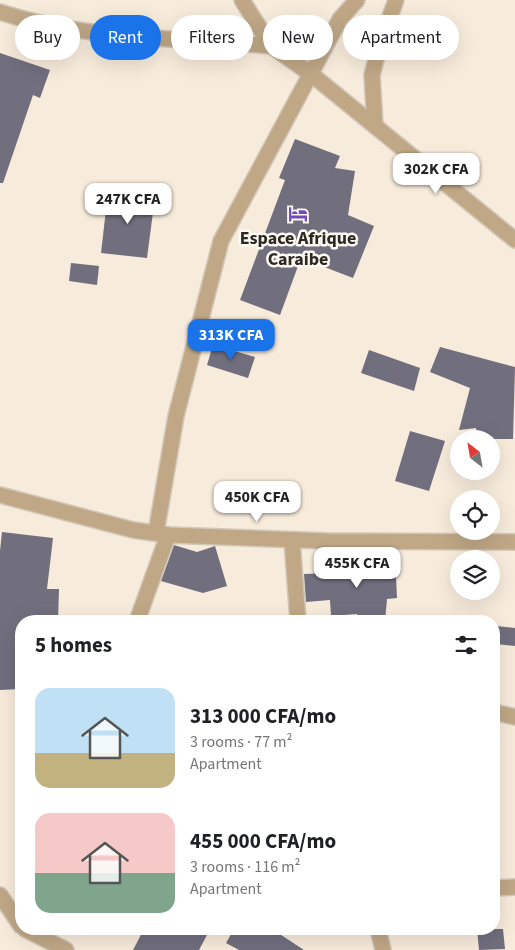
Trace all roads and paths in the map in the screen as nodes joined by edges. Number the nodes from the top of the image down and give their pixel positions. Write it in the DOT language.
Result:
graph roads {
  1 [pos="242,0"];
  2 [pos="357,0"];
  3 [pos="396,0"];
  4 [pos="0,12"];
  5 [pos="263,33"];
  6 [pos="263,45"];
  7 [pos="291,60"];
  8 [pos="311,74"];
  9 [pos="375,126"];
  10 [pos="515,240"];
  11 [pos="0,495"];
  12 [pos="162,534"];
  13 [pos="292,540"];
  14 [pos="515,542"];
  15 [pos="139,615"];
  16 [pos="298,615"];
  17 [pos="500,713"];
  18 [pos="515,717"];
  19 [pos="515,887"];
  20 [pos="500,888"];
  21 [pos="0,895"];
  22 [pos="15,917"];
  23 [pos="34,935"];
  24 [pos="379,935"];
  25 [pos="66,950"];
  26 [pos="382,950"];
  1 -- 5 [label="street"];
  2 -- 8 [label="street"];
  3 -- 9 [label="street"];
  4 -- 6 [label="street"];
  7 -- 8 [label="street"];
  8 -- 9 [label="street"];
  8 -- 12 [label="street"];
  9 -- 10 [label="street"];
  11 -- 12 [label="street"];
  12 -- 13 [label="street"];
  12 -- 15 [label="street"];
  13 -- 14 [label="street"];
  13 -- 16 [label="street"];
  17 -- 18 [label="street"];
  19 -- 20 [label="street"];
  21 -- 22 [label="street"];
  23 -- 25 [label="street"];
  24 -- 26 [label="street"];
}
